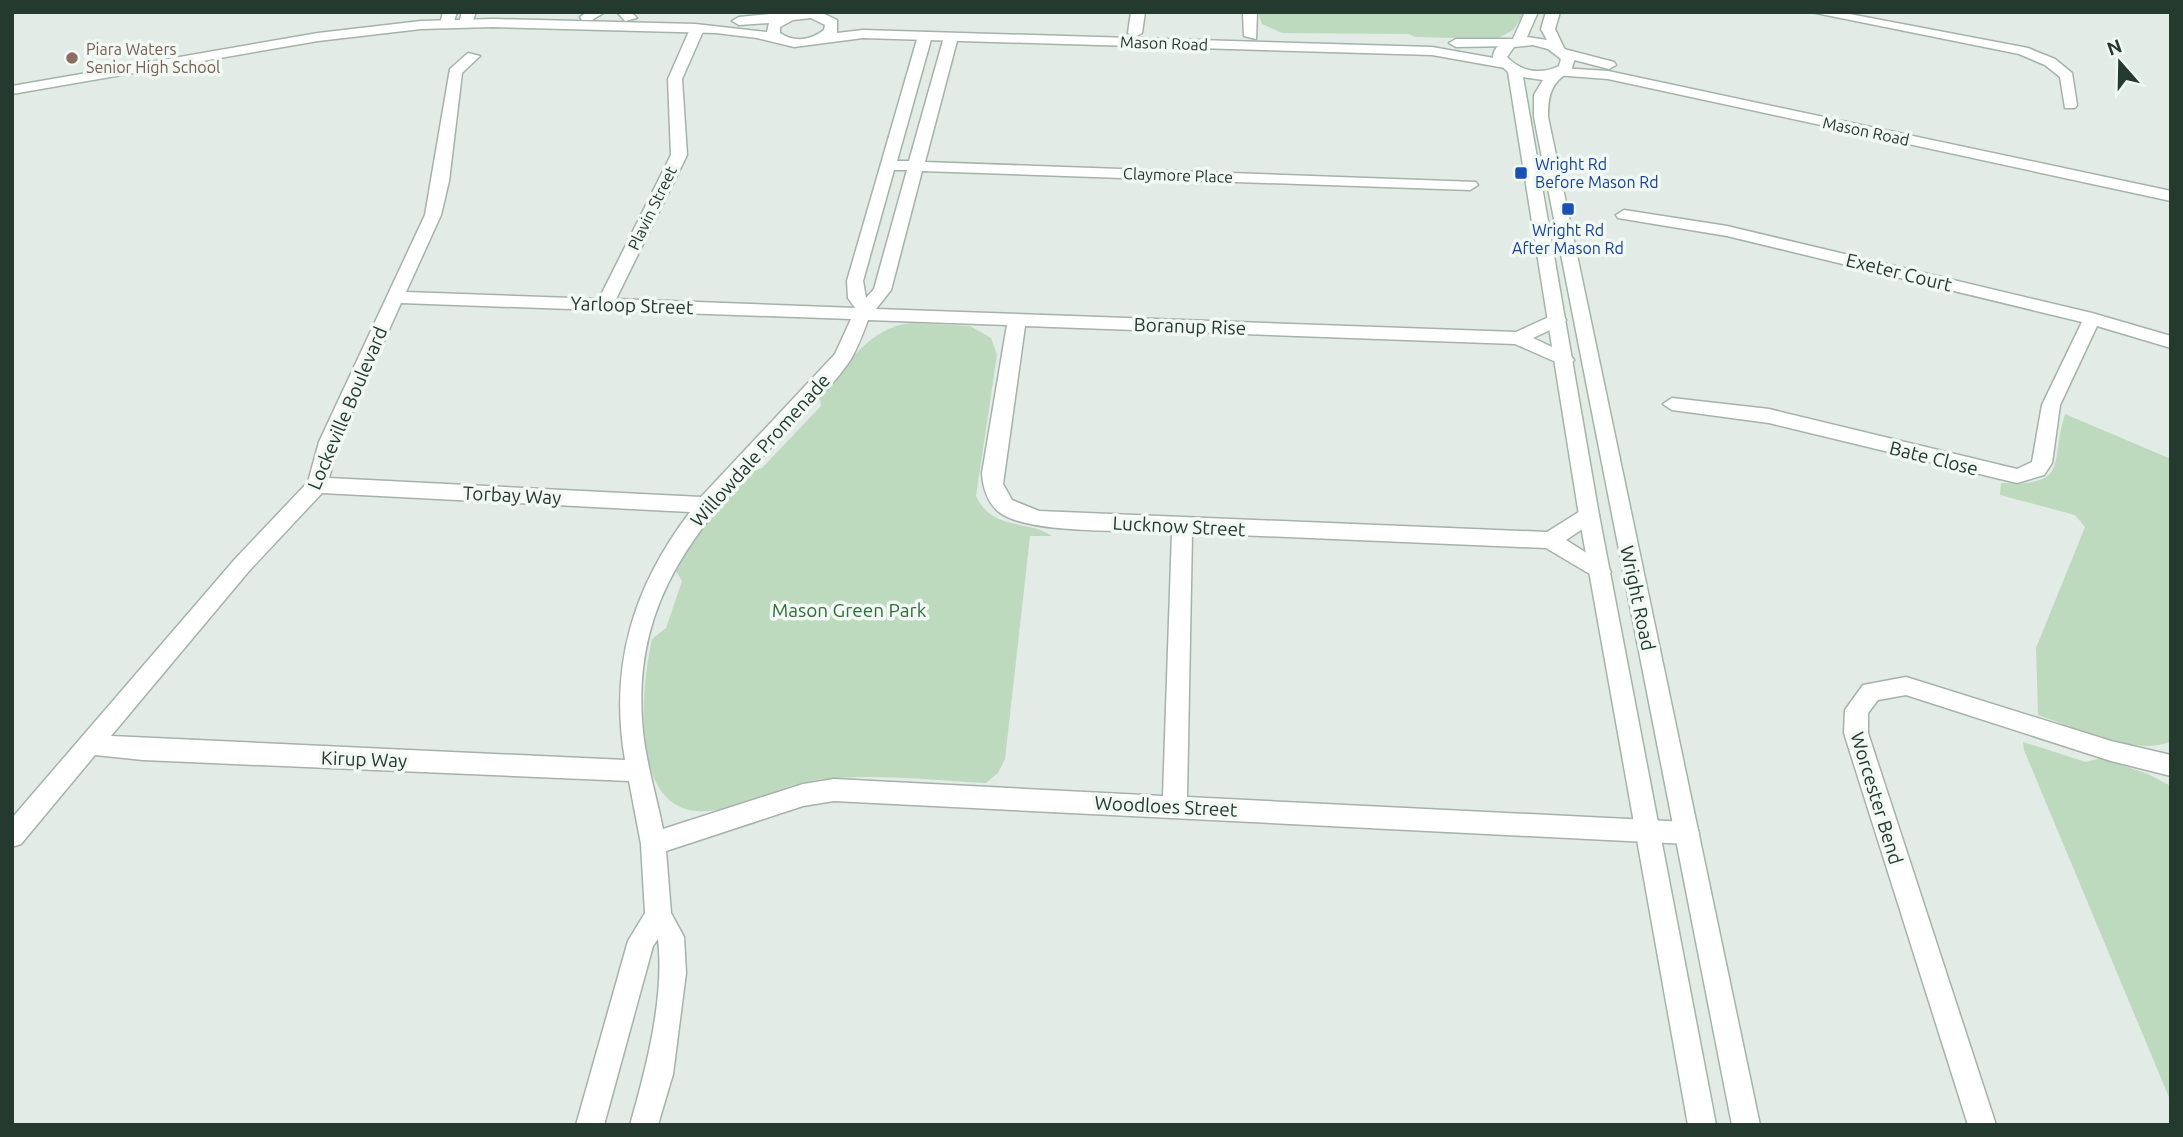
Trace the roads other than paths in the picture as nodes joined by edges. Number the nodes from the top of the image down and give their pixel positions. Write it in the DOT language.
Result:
graph roads {
  1 [pos="1138,12"];
  2 [pos="1250,12"];
  3 [pos="1532,12"];
  4 [pos="1553,12"];
  5 [pos="1817,12"];
  6 [pos="1912,12"];
  7 [pos="593,15"];
  8 [pos="626,15"];
  9 [pos="794,15"];
  10 [pos="468,16"];
  11 [pos="449,17"];
  12 [pos="824,17"];
  13 [pos="697,29"];
  14 [pos="1912,30"];
  15 [pos="1135,33"];
  16 [pos="925,36"];
  17 [pos="1251,36"];
  18 [pos="951,37"];
  19 [pos="776,38"];
  20 [pos="822,38"];
  21 [pos="1514,42"];
  22 [pos="1560,51"];
  23 [pos="472,56"];
  24 [pos="1510,67"];
  25 [pos="1556,73"];
  26 [pos="12,90"];
  27 [pos="2070,106"];
  28 [pos="886,165"];
  29 [pos="915,166"];
  30 [pos="1470,185"];
  31 [pos="2171,185"];
  32 [pos="2171,196"];
  33 [pos="1624,215"];
  34 [pos="396,297"];
  35 [pos="605,304"];
  36 [pos="863,311"];
  37 [pos="2092,319"];
  38 [pos="1017,320"];
  39 [pos="1558,320"];
  40 [pos="1518,338"];
  41 [pos="2171,342"];
  42 [pos="1565,360"];
  43 [pos="1672,404"];
  44 [pos="317,485"];
  45 [pos="706,505"];
  46 [pos="1589,515"];
  47 [pos="1182,526"];
  48 [pos="1550,540"];
  49 [pos="1600,572"];
  50 [pos="91,744"];
  51 [pos="2171,766"];
  52 [pos="638,771"];
  53 [pos="1175,806"];
  54 [pos="1646,830"];
  55 [pos="1686,833"];
  56 [pos="12,836"];
  57 [pos="653,844"];
  58 [pos="658,916"];
  59 [pos="590,1125"];
  60 [pos="644,1125"];
  61 [pos="1702,1125"];
  62 [pos="1746,1125"];
  63 [pos="1982,1125"];
  1 -- 15 [label="street"];
  2 -- 17 [label="street"];
  3 -- 21 [label="street"];
  4 -- 22 [label="street"];
  5 -- 14 [label="street"];
  6 -- 14 [label="street"];
  7 -- 8 [label="street"];
  7 -- 10 [label="street"];
  8 -- 9 [label="street"];
  9 -- 12 [label="street, Mason Road"];
  9 -- 19 [label="street"];
  10 -- 11 [label="street"];
  10 -- 13 [label="street"];
  11 -- 26 [label="street"];
  12 -- 15 [label="street, Mason Road"];
  12 -- 20 [label="street"];
  13 -- 19 [label="street"];
  13 -- 35 [label="street, Plavin Street"];
  14 -- 27 [label="street"];
  15 -- 17 [label="street, Mason Road"];
  16 -- 18 [label="street, Mason Road"];
  16 -- 20 [label="street, Mason Road"];
  16 -- 28 [label="street"];
  17 -- 21 [label="street, Mason Road"];
  18 -- 24 [label="street, Mason Road"];
  18 -- 29 [label="street, Willowdale Promenade"];
  19 -- 20 [label="street, Mason Road"];
  21 -- 22 [label="street, Mason Road"];
  21 -- 24 [label="street"];
  22 -- 25 [label="street, Wright Road"];
  22 -- 31 [label="street, Mason Road"];
  23 -- 34 [label="street, Lockeville Boulevard"];
  24 -- 25 [label="street, Mason Road"];
  24 -- 39 [label="street, Wright Road"];
  25 -- 32 [label="street, Mason Road"];
  25 -- 55 [label="street, Wright Road"];
  28 -- 29 [label="street, Claymore Place"];
  28 -- 36 [label="street"];
  29 -- 30 [label="street, Claymore Place"];
  29 -- 36 [label="street, Willowdale Promenade"];
  33 -- 37 [label="street, Exeter Court"];
  34 -- 35 [label="street, Yarloop Street"];
  34 -- 44 [label="street, Lockeville Boulevard"];
  35 -- 36 [label="street, Yarloop Street"];
  36 -- 38 [label="street, Boranup Rise"];
  36 -- 45 [label="street, Willowdale Promenade"];
  37 -- 41 [label="street, Exeter Court"];
  37 -- 43 [label="street, Bate Close"];
  38 -- 40 [label="street, Boranup Rise"];
  38 -- 47 [label="street, Lucknow Street"];
  39 -- 40 [label="street, Boranup Rise"];
  39 -- 42 [label="street, Wright Road"];
  40 -- 42 [label="street, Boranup Rise"];
  42 -- 46 [label="street, Wright Road"];
  44 -- 45 [label="street, Torbay Way"];
  44 -- 50 [label="street, Lockeville Boulevard"];
  45 -- 52 [label="street, Willowdale Promenade"];
  46 -- 48 [label="street"];
  46 -- 49 [label="street, Wright Road"];
  47 -- 48 [label="street, Lucknow Street"];
  47 -- 53 [label="street"];
  48 -- 49 [label="street"];
  49 -- 54 [label="street, Wright Road"];
  50 -- 52 [label="street, Kirup Way"];
  50 -- 56 [label="street, Lockeville Boulevard"];
  51 -- 63 [label="street, Worcester Bend"];
  52 -- 57 [label="street, Willowdale Promenade"];
  53 -- 54 [label="street, Woodloes Street"];
  53 -- 57 [label="street, Woodloes Street"];
  54 -- 55 [label="street, Woodloes Street"];
  54 -- 61 [label="street, Wright Road"];
  55 -- 62 [label="street, Wright Road"];
  57 -- 58 [label="street, Willowdale Promenade"];
  58 -- 59 [label="street"];
  58 -- 60 [label="street, Willowdale Promenade"];
}
